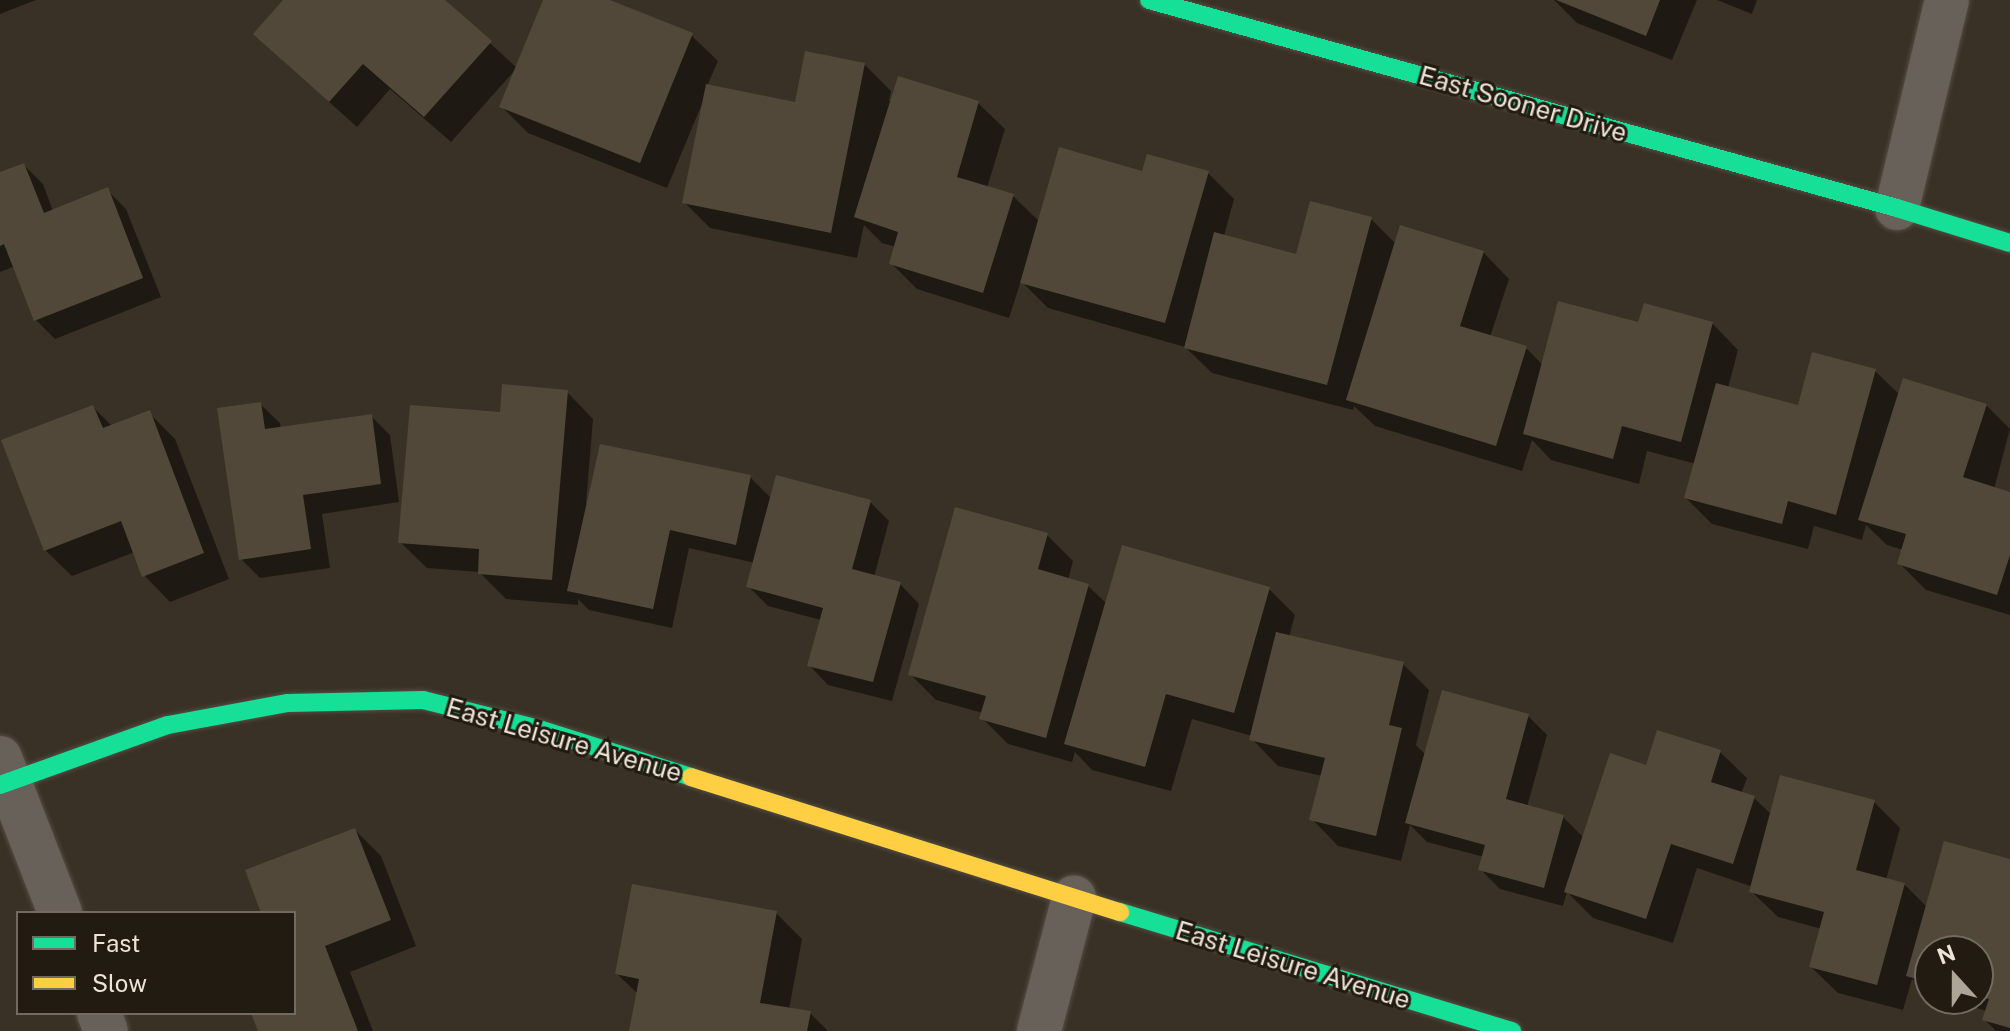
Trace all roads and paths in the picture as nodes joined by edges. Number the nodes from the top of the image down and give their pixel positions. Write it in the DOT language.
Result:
graph roads {
  1 [pos="1149,0"];
  2 [pos="1947,0"];
  3 [pos="1897,208"];
  4 [pos="2010,243"];
  5 [pos="3,775"];
  6 [pos="1074,898"];
  7 [pos="59,911"];
  8 [pos="1039,1031"];
  9 [pos="1512,1031"];
  1 -- 3 [label="street, East Sooner Drive"];
  2 -- 3 [label="street"];
  3 -- 4 [label="street, East Sooner Drive"];
  5 -- 6 [label="street, East Leisure Avenue"];
  5 -- 7 [label="street"];
  6 -- 8 [label="street"];
  6 -- 9 [label="street, East Leisure Avenue"];
}
